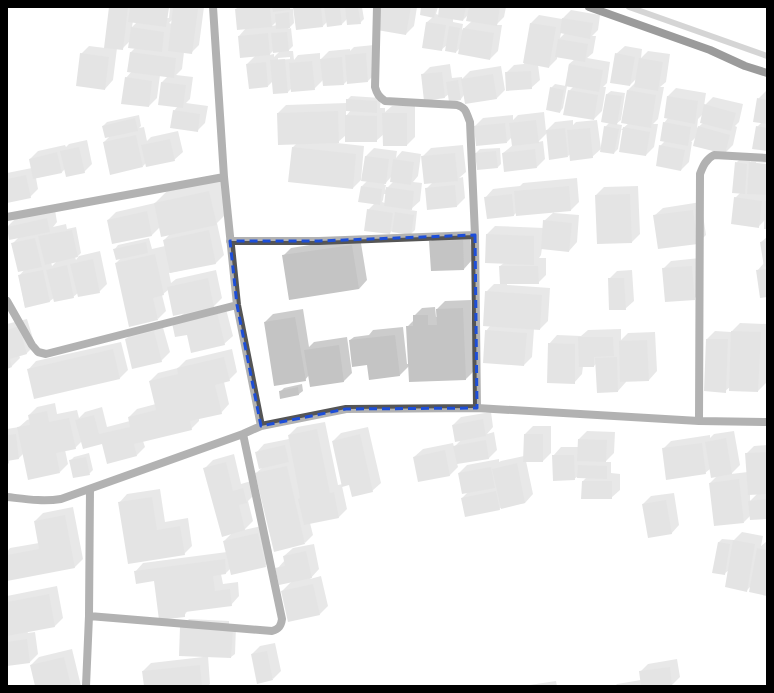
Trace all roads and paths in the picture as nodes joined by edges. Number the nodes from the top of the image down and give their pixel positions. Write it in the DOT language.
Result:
graph roads {
  1 [pos="213,7"];
  2 [pos="377,7"];
  3 [pos="589,7"];
  4 [pos="767,73"];
  5 [pos="767,158"];
  6 [pos="224,177"];
  7 [pos="7,217"];
  8 [pos="474,235"];
  9 [pos="230,241"];
  10 [pos="7,301"];
  11 [pos="237,305"];
  12 [pos="477,408"];
  13 [pos="699,421"];
  14 [pos="767,422"];
  15 [pos="261,426"];
  16 [pos="243,434"];
  17 [pos="90,489"];
  18 [pos="7,497"];
  19 [pos="89,616"];
  20 [pos="86,686"];
  1 -- 6 [label="street"];
  2 -- 8 [label="street"];
  3 -- 4 [label="main road"];
  5 -- 13 [label="street"];
  6 -- 7 [label="street"];
  6 -- 9 [label="street"];
  8 -- 9 [label="street"];
  8 -- 12 [label="street"];
  9 -- 11 [label="street"];
  10 -- 11 [label="street"];
  11 -- 15 [label="street"];
  12 -- 13 [label="street"];
  12 -- 15 [label="street"];
  13 -- 14 [label="street"];
  15 -- 16 [label="street"];
  16 -- 17 [label="street"];
  16 -- 19 [label="street"];
  17 -- 18 [label="street"];
  17 -- 19 [label="street"];
  19 -- 20 [label="street"];
}
